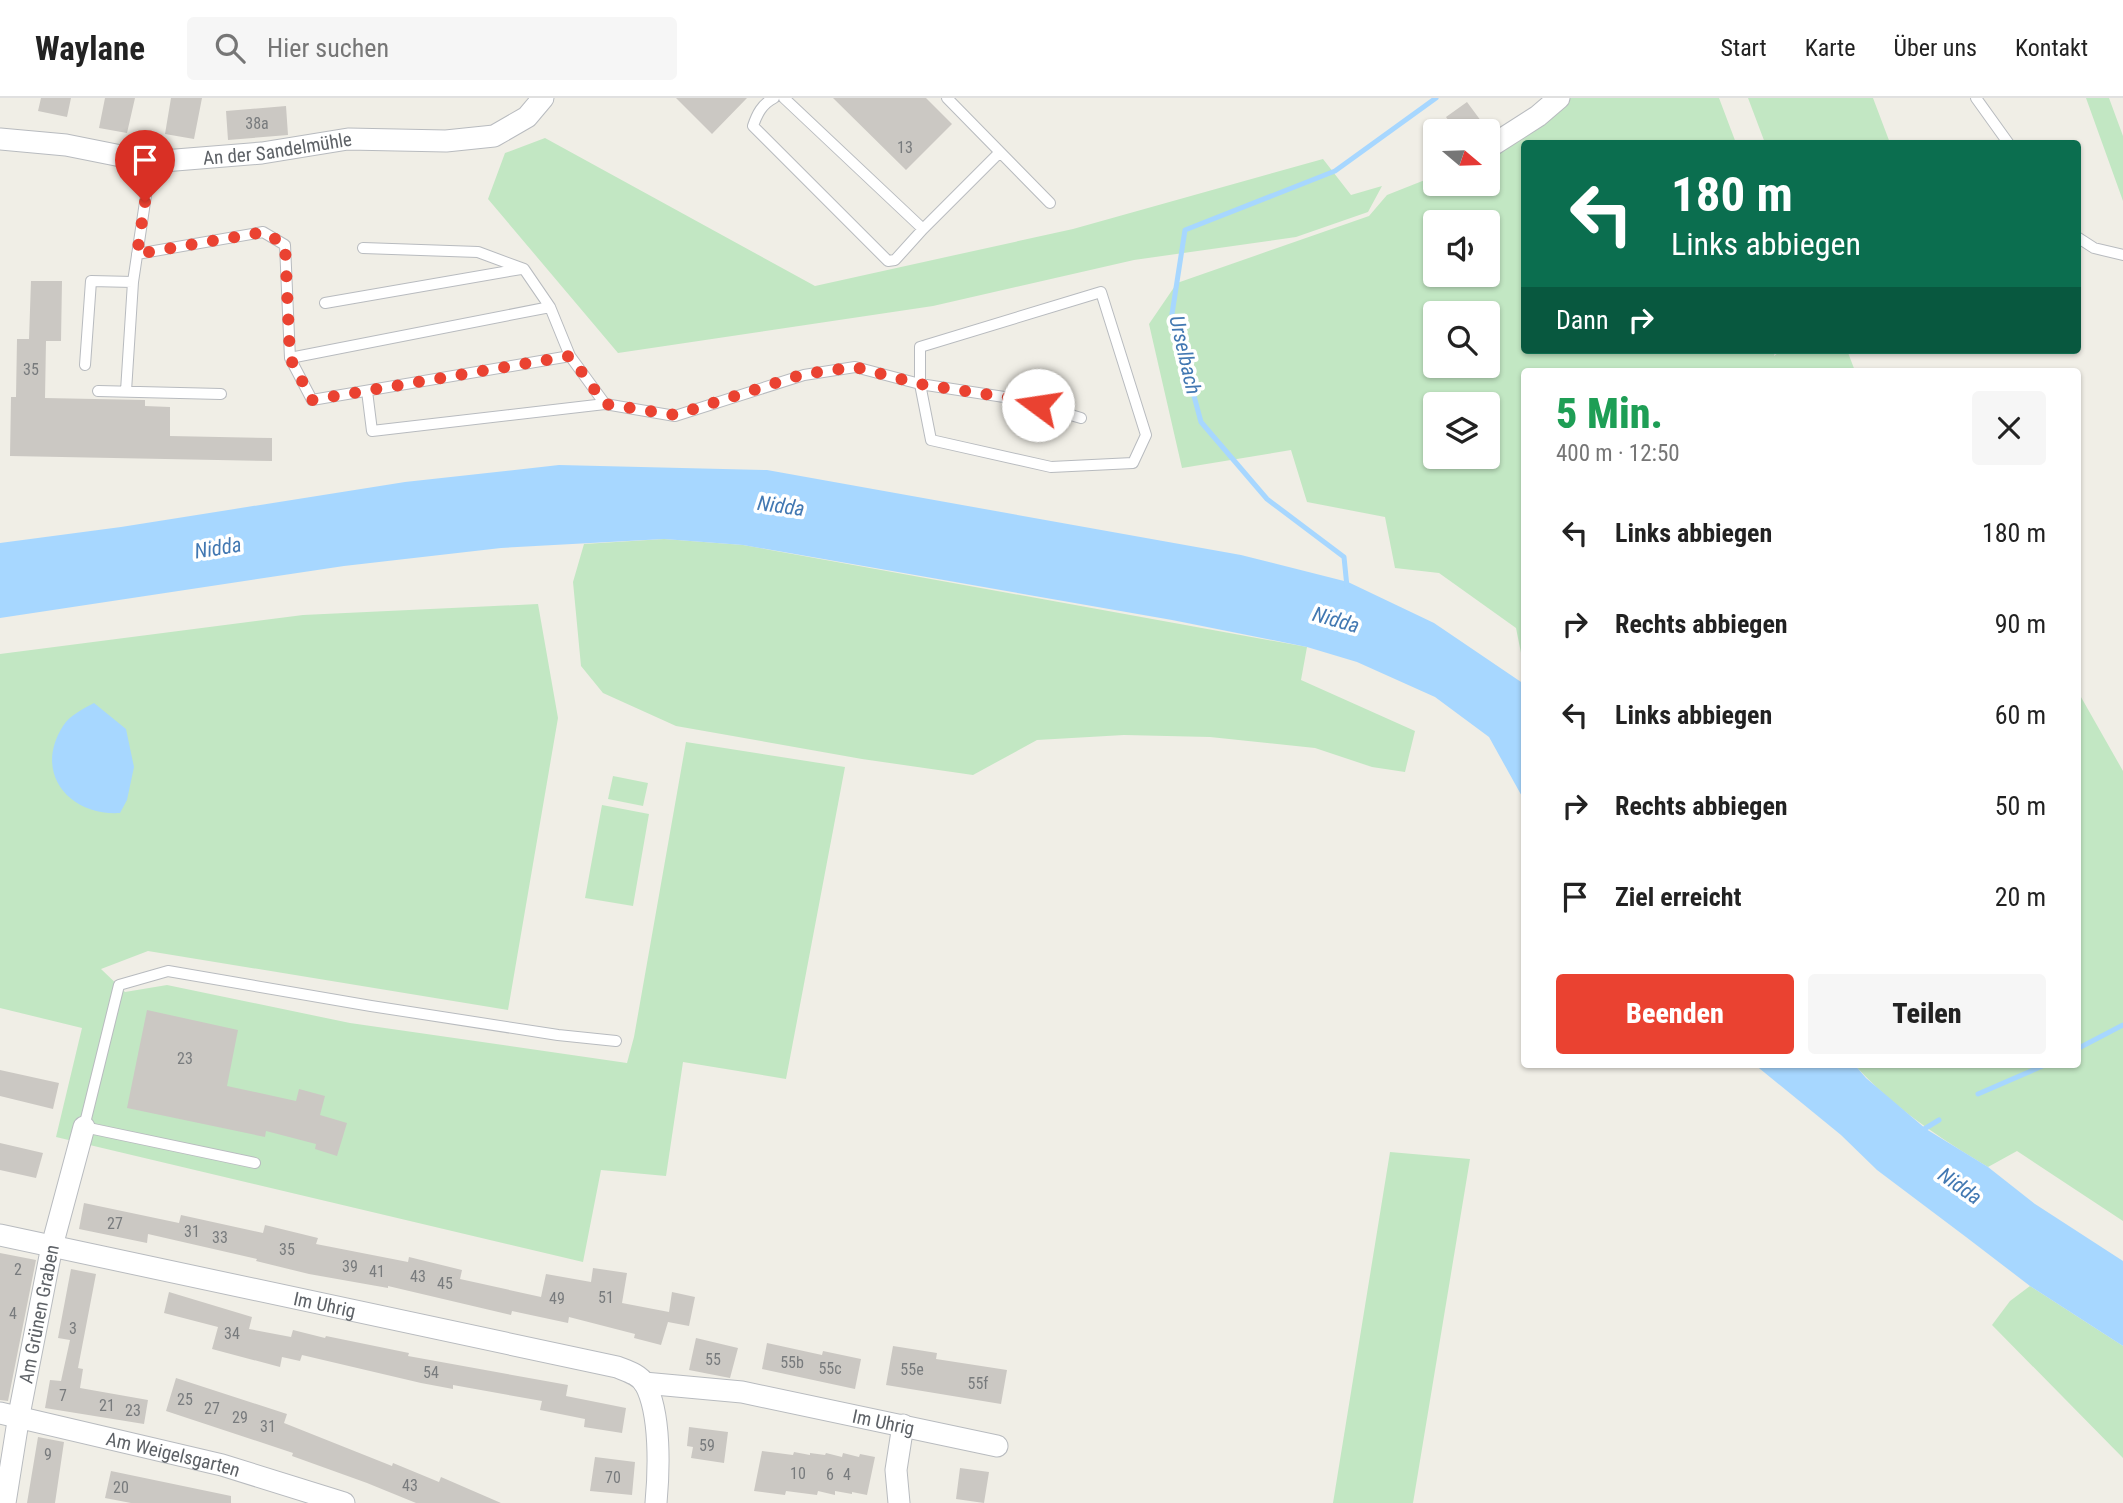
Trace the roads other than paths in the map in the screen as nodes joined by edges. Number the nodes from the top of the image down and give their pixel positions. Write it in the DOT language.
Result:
graph roads {
  1 [pos="544,98"];
  2 [pos="774,98"];
  3 [pos="784,98"];
  4 [pos="947,98"];
  5 [pos="1559,98"];
  6 [pos="1976,98"];
  7 [pos="0,139"];
  8 [pos="1500,140"];
  9 [pos="2006,140"];
  10 [pos="1000,152"];
  11 [pos="151,162"];
  12 [pos="1050,203"];
  13 [pos="923,229"];
  14 [pos="2081,239"];
  15 [pos="363,248"];
  16 [pos="137,254"];
  17 [pos="2123,256"];
  18 [pos="524,269"];
  19 [pos="133,282"];
  20 [pos="325,303"];
  21 [pos="550,307"];
  22 [pos="570,356"];
  23 [pos="290,358"];
  24 [pos="85,365"];
  25 [pos="920,384"];
  26 [pos="98,391"];
  27 [pos="126,391"];
  28 [pos="367,391"];
  29 [pos="220,394"];
  30 [pos="605,404"];
  31 [pos="1081,418"];
  32 [pos="616,1041"];
  33 [pos="84,1127"];
  34 [pos="255,1163"];
  35 [pos="0,1235"];
  36 [pos="52,1246"];
  37 [pos="645,1383"];
  38 [pos="9,1414"];
  39 [pos="903,1425"];
  40 [pos="997,1446"];
  41 [pos="5,1503"];
  42 [pos="344,1503"];
  43 [pos="656,1503"];
  44 [pos="899,1503"];
  1 -- 11 [label="street, An der Sandelmühle"];
  2 -- 13 [label="lane"];
  3 -- 13 [label="lane"];
  4 -- 10 [label="lane"];
  5 -- 8 [label="street"];
  6 -- 9 [label="lane"];
  7 -- 11 [label="street, An der Sandelmühle"];
  10 -- 12 [label="lane"];
  10 -- 13 [label="lane"];
  11 -- 16 [label="lane"];
  14 -- 17 [label="lane"];
  15 -- 18 [label="lane"];
  16 -- 19 [label="lane"];
  16 -- 23 [label="lane"];
  18 -- 20 [label="lane"];
  18 -- 21 [label="lane"];
  19 -- 24 [label="lane"];
  19 -- 27 [label="lane"];
  21 -- 22 [label="lane"];
  21 -- 23 [label="lane"];
  22 -- 28 [label="lane"];
  22 -- 30 [label="lane"];
  23 -- 28 [label="lane"];
  25 -- 25 [label="lane"];
  25 -- 30 [label="lane"];
  25 -- 31 [label="lane"];
  26 -- 27 [label="lane"];
  27 -- 29 [label="lane"];
  28 -- 30 [label="lane"];
  32 -- 33 [label="lane"];
  33 -- 34 [label="lane"];
  33 -- 36 [label="street, Am Grünen Graben"];
  35 -- 36 [label="street, Im Uhrig"];
  36 -- 37 [label="street, Im Uhrig"];
  36 -- 38 [label="street, Am Grünen Graben"];
  37 -- 39 [label="street, Im Uhrig"];
  37 -- 43 [label="street"];
  38 -- 41 [label="street, Am Grünen Graben"];
  38 -- 42 [label="street, Am Weigelsgarten"];
  39 -- 40 [label="street, Im Uhrig"];
  39 -- 44 [label="street"];
}
